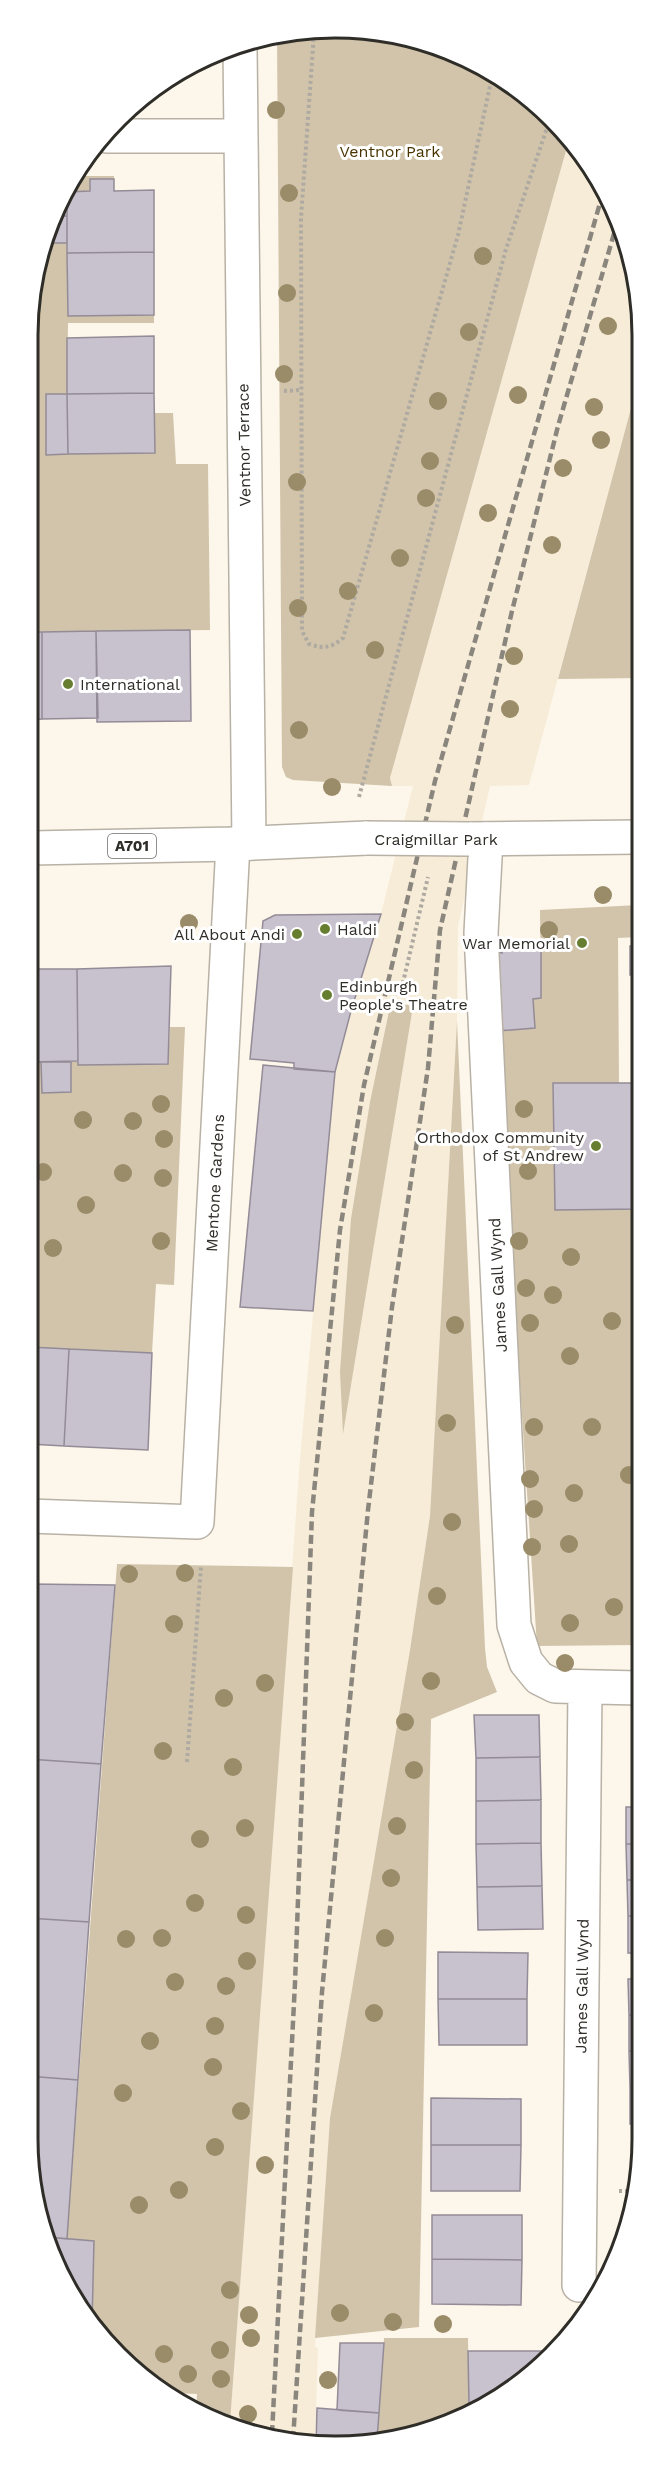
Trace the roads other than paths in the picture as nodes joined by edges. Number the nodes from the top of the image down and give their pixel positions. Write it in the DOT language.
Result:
graph roads {
  1 [pos="240,53"];
  2 [pos="114,136"];
  3 [pos="240,136"];
  4 [pos="632,837"];
  5 [pos="477,839"];
  6 [pos="241,843"];
  7 [pos="38,848"];
  8 [pos="38,1516"];
  9 [pos="585,1687"];
  10 [pos="632,1688"];
  11 [pos="579,2285"];
  1 -- 3 [label="street, Ventnor Terrace"];
  2 -- 3 [label="street"];
  3 -- 6 [label="street, Ventnor Terrace"];
  4 -- 5 [label="street, Craigmillar Park / A701"];
  5 -- 6 [label="street, Craigmillar Park / A701, bridge"];
  5 -- 9 [label="street, James Gall Wynd"];
  6 -- 7 [label="street, A701"];
  6 -- 8 [label="street, Mentone Gardens"];
  9 -- 10 [label="street, James Gall Wynd"];
  9 -- 11 [label="street, James Gall Wynd"];
}
